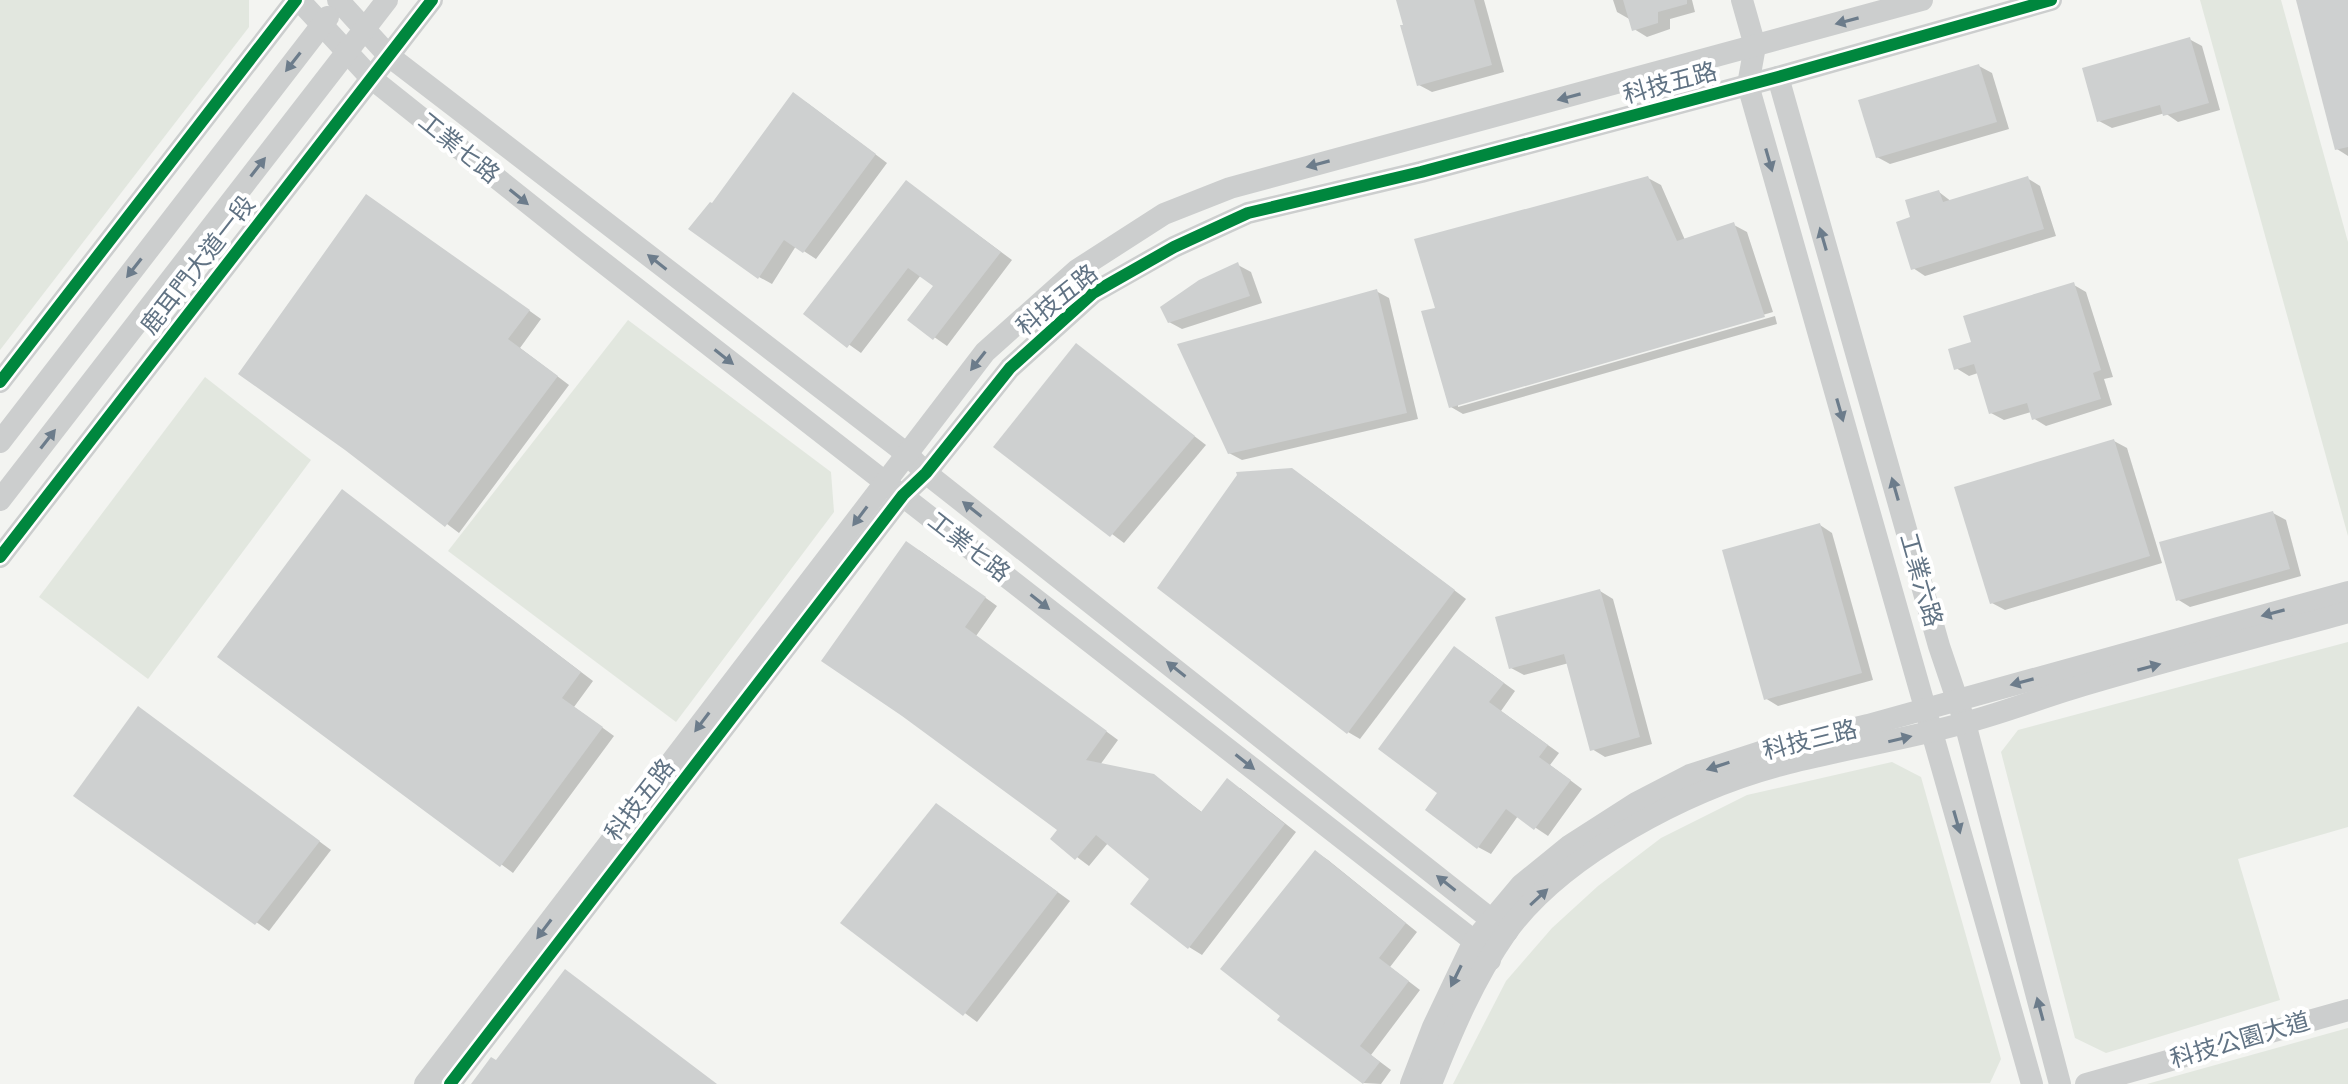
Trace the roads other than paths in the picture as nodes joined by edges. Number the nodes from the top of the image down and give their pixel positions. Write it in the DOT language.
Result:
graph roads {
  1 [pos="298,0"];
  2 [pos="387,0"];
  3 [pos="432,0"];
  4 [pos="1742,0"];
  5 [pos="1922,0"];
  6 [pos="2051,0"];
  7 [pos="339,1"];
  8 [pos="320,26"];
  9 [pos="365,29"];
  10 [pos="1755,46"];
  11 [pos="346,54"];
  12 [pos="389,56"];
  13 [pos="1778,77"];
  14 [pos="371,78"];
  15 [pos="1748,85"];
  16 [pos="0,382"];
  17 [pos="0,442"];
  18 [pos="907,454"];
  19 [pos="926,473"];
  20 [pos="894,489"];
  21 [pos="0,500"];
  22 [pos="0,557"];
  23 [pos="2348,592"];
  24 [pos="2348,612"];
  25 [pos="1958,700"];
  26 [pos="1925,708"];
  27 [pos="1965,723"];
  28 [pos="1932,731"];
  29 [pos="1500,926"];
  30 [pos="1474,941"];
  31 [pos="1490,960"];
  32 [pos="2348,1010"];
  33 [pos="425,1084"];
  34 [pos="450,1084"];
  35 [pos="1411,1084"];
  36 [pos="1431,1084"];
  37 [pos="2032,1084"];
  38 [pos="2060,1084"];
  39 [pos="2086,1084"];
  1 -- 8 [label="street, 工業七路"];
  1 -- 16 [label="street"];
  2 -- 9 [label="street, 鹿耳門大道一段"];
  3 -- 12 [label="street, 鹿耳門大道一段"];
  4 -- 10 [label="street"];
  5 -- 10 [label="street, 科技五路, one-way"];
  6 -- 13 [label="street, 科技五路"];
  7 -- 8 [label="street, 鹿耳門大道一段"];
  7 -- 9 [label="street, 工業七路"];
  8 -- 11 [label="street, 工業七路"];
  8 -- 17 [label="street, 鹿耳門大道一段, one-way"];
  9 -- 11 [label="street, 鹿耳門大道一段"];
  9 -- 12 [label="street, 工業七路"];
  10 -- 15 [label="street"];
  10 -- 18 [label="street, 科技五路, one-way"];
  11 -- 14 [label="street, 工業七路"];
  21 -- 11 [label="street, 鹿耳門大道一段, one-way"];
  12 -- 14 [label="street, 鹿耳門大道一段"];
  18 -- 12 [label="street, 工業七路, one-way"];
  13 -- 15 [label="street, 科技五路"];
  25 -- 13 [label="street, 工業六路, one-way"];
  14 -- 20 [label="street, 工業七路, one-way"];
  14 -- 22 [label="street, 鹿耳門大道一段"];
  15 -- 19 [label="street, 科技五路"];
  15 -- 26 [label="street, 工業六路, one-way"];
  18 -- 19 [label="street, 工業七路"];
  18 -- 20 [label="street, 科技五路"];
  19 -- 20 [label="street, 科技五路"];
  29 -- 19 [label="street, 工業七路, one-way"];
  20 -- 30 [label="street, 工業七路, one-way"];
  20 -- 33 [label="street, 科技五路, one-way"];
  20 -- 34 [label="street, 科技五路"];
  23 -- 25 [label="street, 科技三路, one-way"];
  27 -- 24 [label="street, 科技三路, one-way"];
  25 -- 26 [label="street, 科技三路"];
  25 -- 27 [label="street, 工業六路"];
  26 -- 28 [label="street, 工業六路"];
  26 -- 29 [label="street, 科技三路, one-way"];
  27 -- 28 [label="street, 科技三路"];
  38 -- 27 [label="street, 工業六路, one-way"];
  29 -- 28 [label="street, 科技三路, one-way"];
  28 -- 37 [label="street, 工業六路, one-way"];
  29 -- 30 [label="street, 科技三路"];
  29 -- 31 [label="street, 科技三路"];
  30 -- 31 [label="street, 工業七路"];
  30 -- 35 [label="street, 科技三路, one-way"];
  31 -- 36 [label="street, 科技三路"];
  32 -- 39 [label="street, 科技公園大道"];
}
